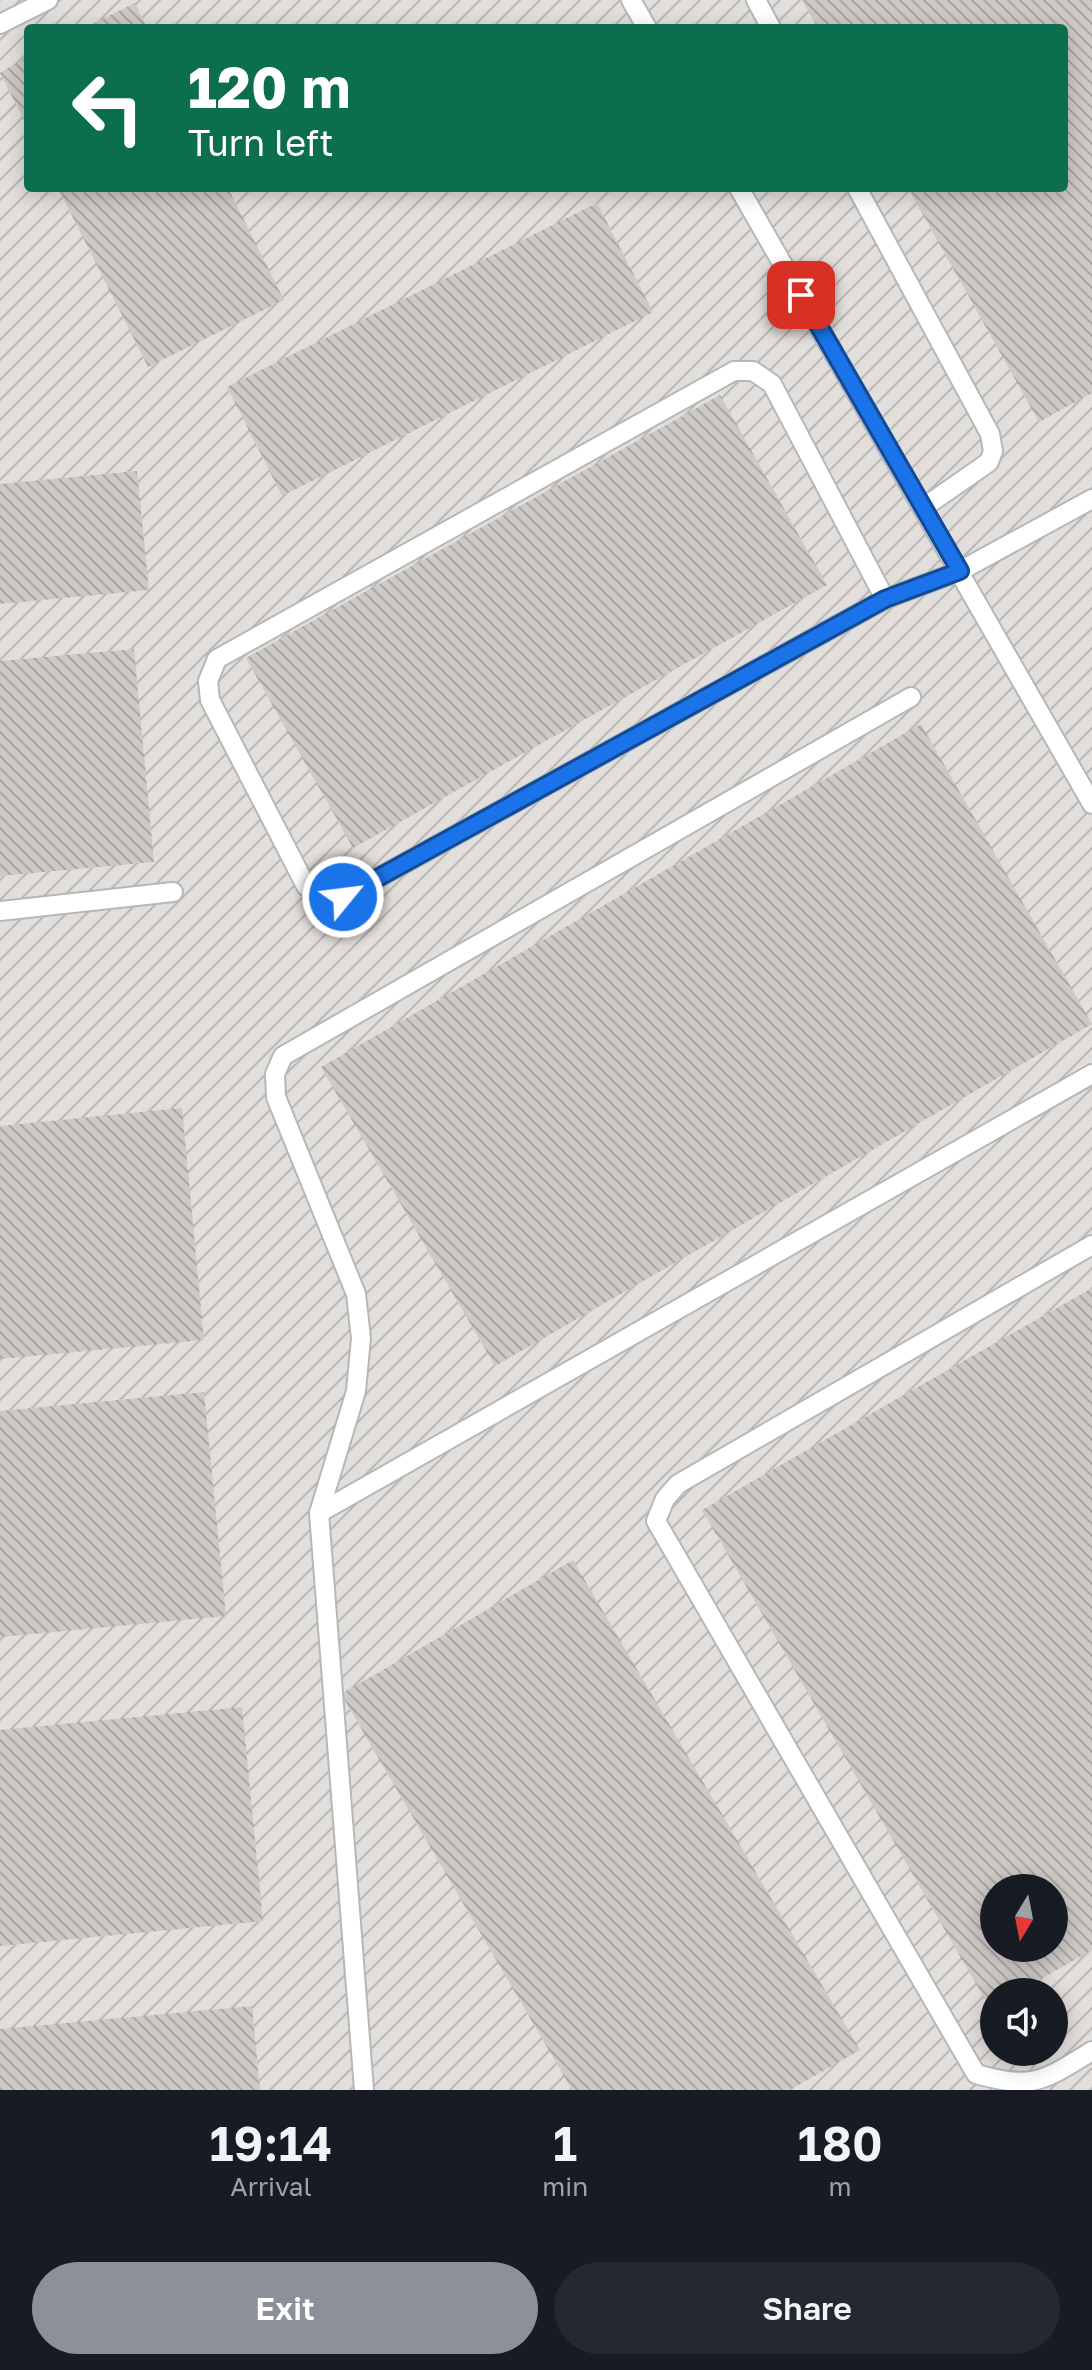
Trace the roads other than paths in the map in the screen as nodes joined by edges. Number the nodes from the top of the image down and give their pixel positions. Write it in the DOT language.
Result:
graph roads {
  1 [pos="48,0"];
  2 [pos="631,0"];
  3 [pos="756,0"];
  4 [pos="0,24"];
  5 [pos="645,24"];
  6 [pos="769,24"];
  7 [pos="741,192"];
  8 [pos="859,192"];
  9 [pos="1092,499"];
  10 [pos="923,508"];
  11 [pos="960,571"];
  12 [pos="885,599"];
  13 [pos="911,697"];
  14 [pos="1092,804"];
  15 [pos="173,892"];
  16 [pos="0,911"];
  17 [pos="1092,1074"];
  18 [pos="1092,1245"];
  19 [pos="319,1513"];
  20 [pos="1092,2051"];
  21 [pos="364,2090"];
  1 -- 4 [label="lane"];
  2 -- 5 [label="lane"];
  3 -- 6 [label="lane"];
  7 -- 10 [label="lane"];
  8 -- 10 [label="lane"];
  9 -- 11 [label="lane"];
  10 -- 11 [label="lane"];
  11 -- 12 [label="lane"];
  11 -- 14 [label="lane"];
  12 -- 12 [label="lane"];
  13 -- 19 [label="lane"];
  15 -- 16 [label="lane"];
  17 -- 19 [label="lane"];
  18 -- 20 [label="lane"];
  19 -- 21 [label="lane"];
}
